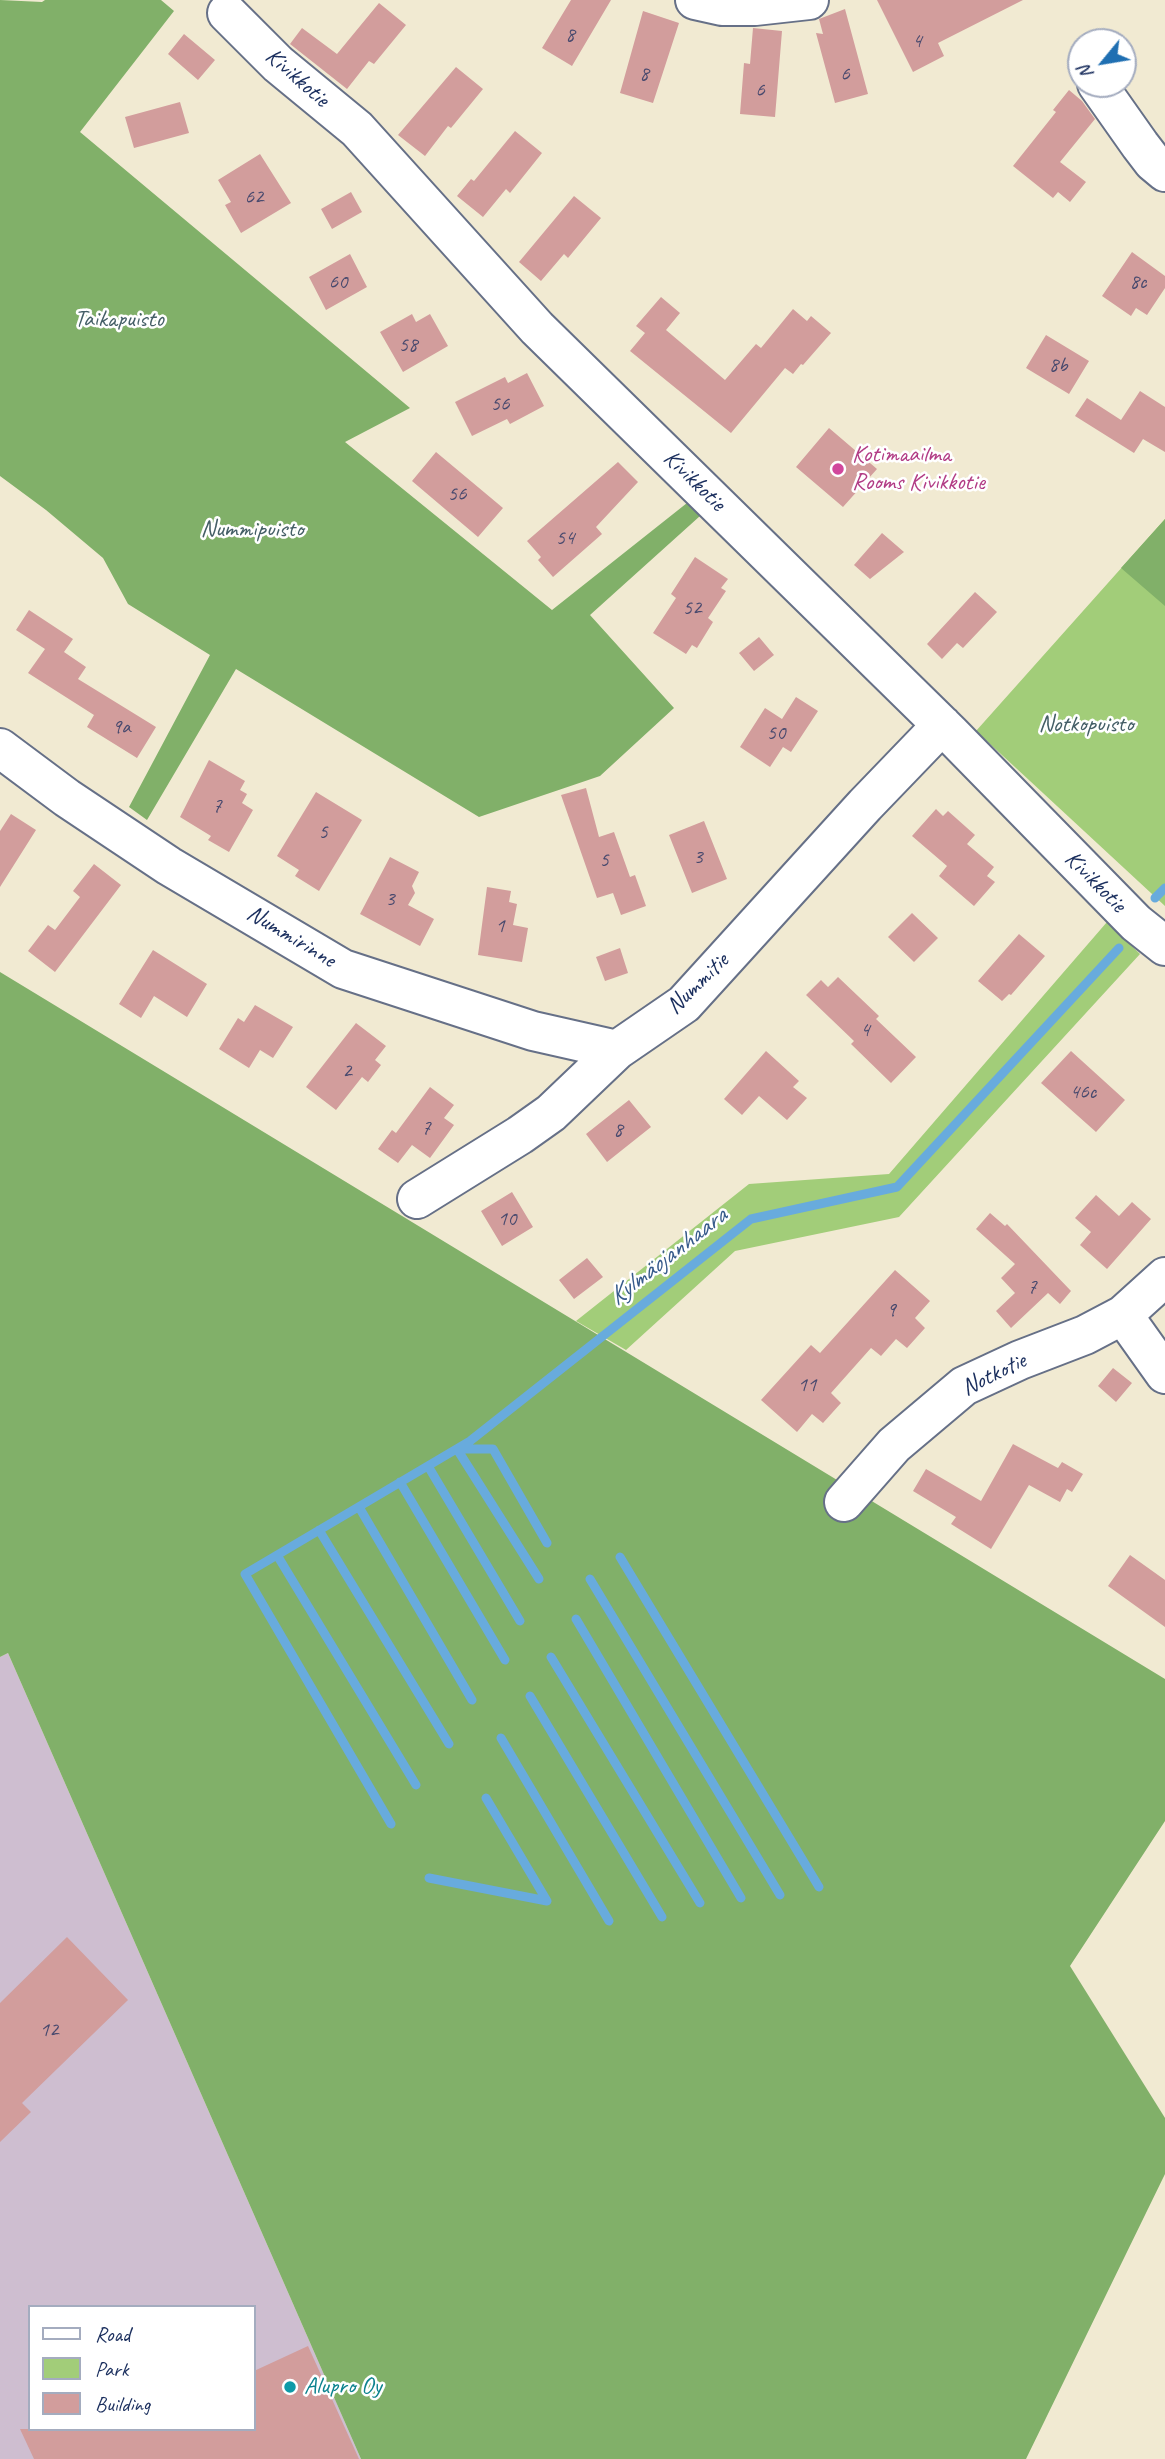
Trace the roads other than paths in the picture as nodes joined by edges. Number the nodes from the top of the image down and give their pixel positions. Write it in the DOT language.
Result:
graph roads {
  1 [pos="695,0"];
  2 [pos="809,0"];
  3 [pos="227,13"];
  4 [pos="1107,98"];
  5 [pos="1165,172"];
  6 [pos="942,725"];
  7 [pos="0,748"];
  8 [pos="1165,946"];
  9 [pos="617,1050"];
  10 [pos="417,1199"];
  11 [pos="1165,1277"];
  12 [pos="1124,1315"];
  13 [pos="1165,1374"];
  14 [pos="844,1502"];
  1 -- 2 [label="street"];
  3 -- 6 [label="street, Kivikkotie"];
  4 -- 5 [label="street"];
  6 -- 8 [label="street, Kivikkotie"];
  6 -- 9 [label="street, Nummitie"];
  7 -- 9 [label="street, Nummirinne"];
  9 -- 10 [label="street, Nummitie"];
  11 -- 12 [label="street, Notkotie"];
  12 -- 13 [label="street"];
  12 -- 14 [label="street, Notkotie"];
}
